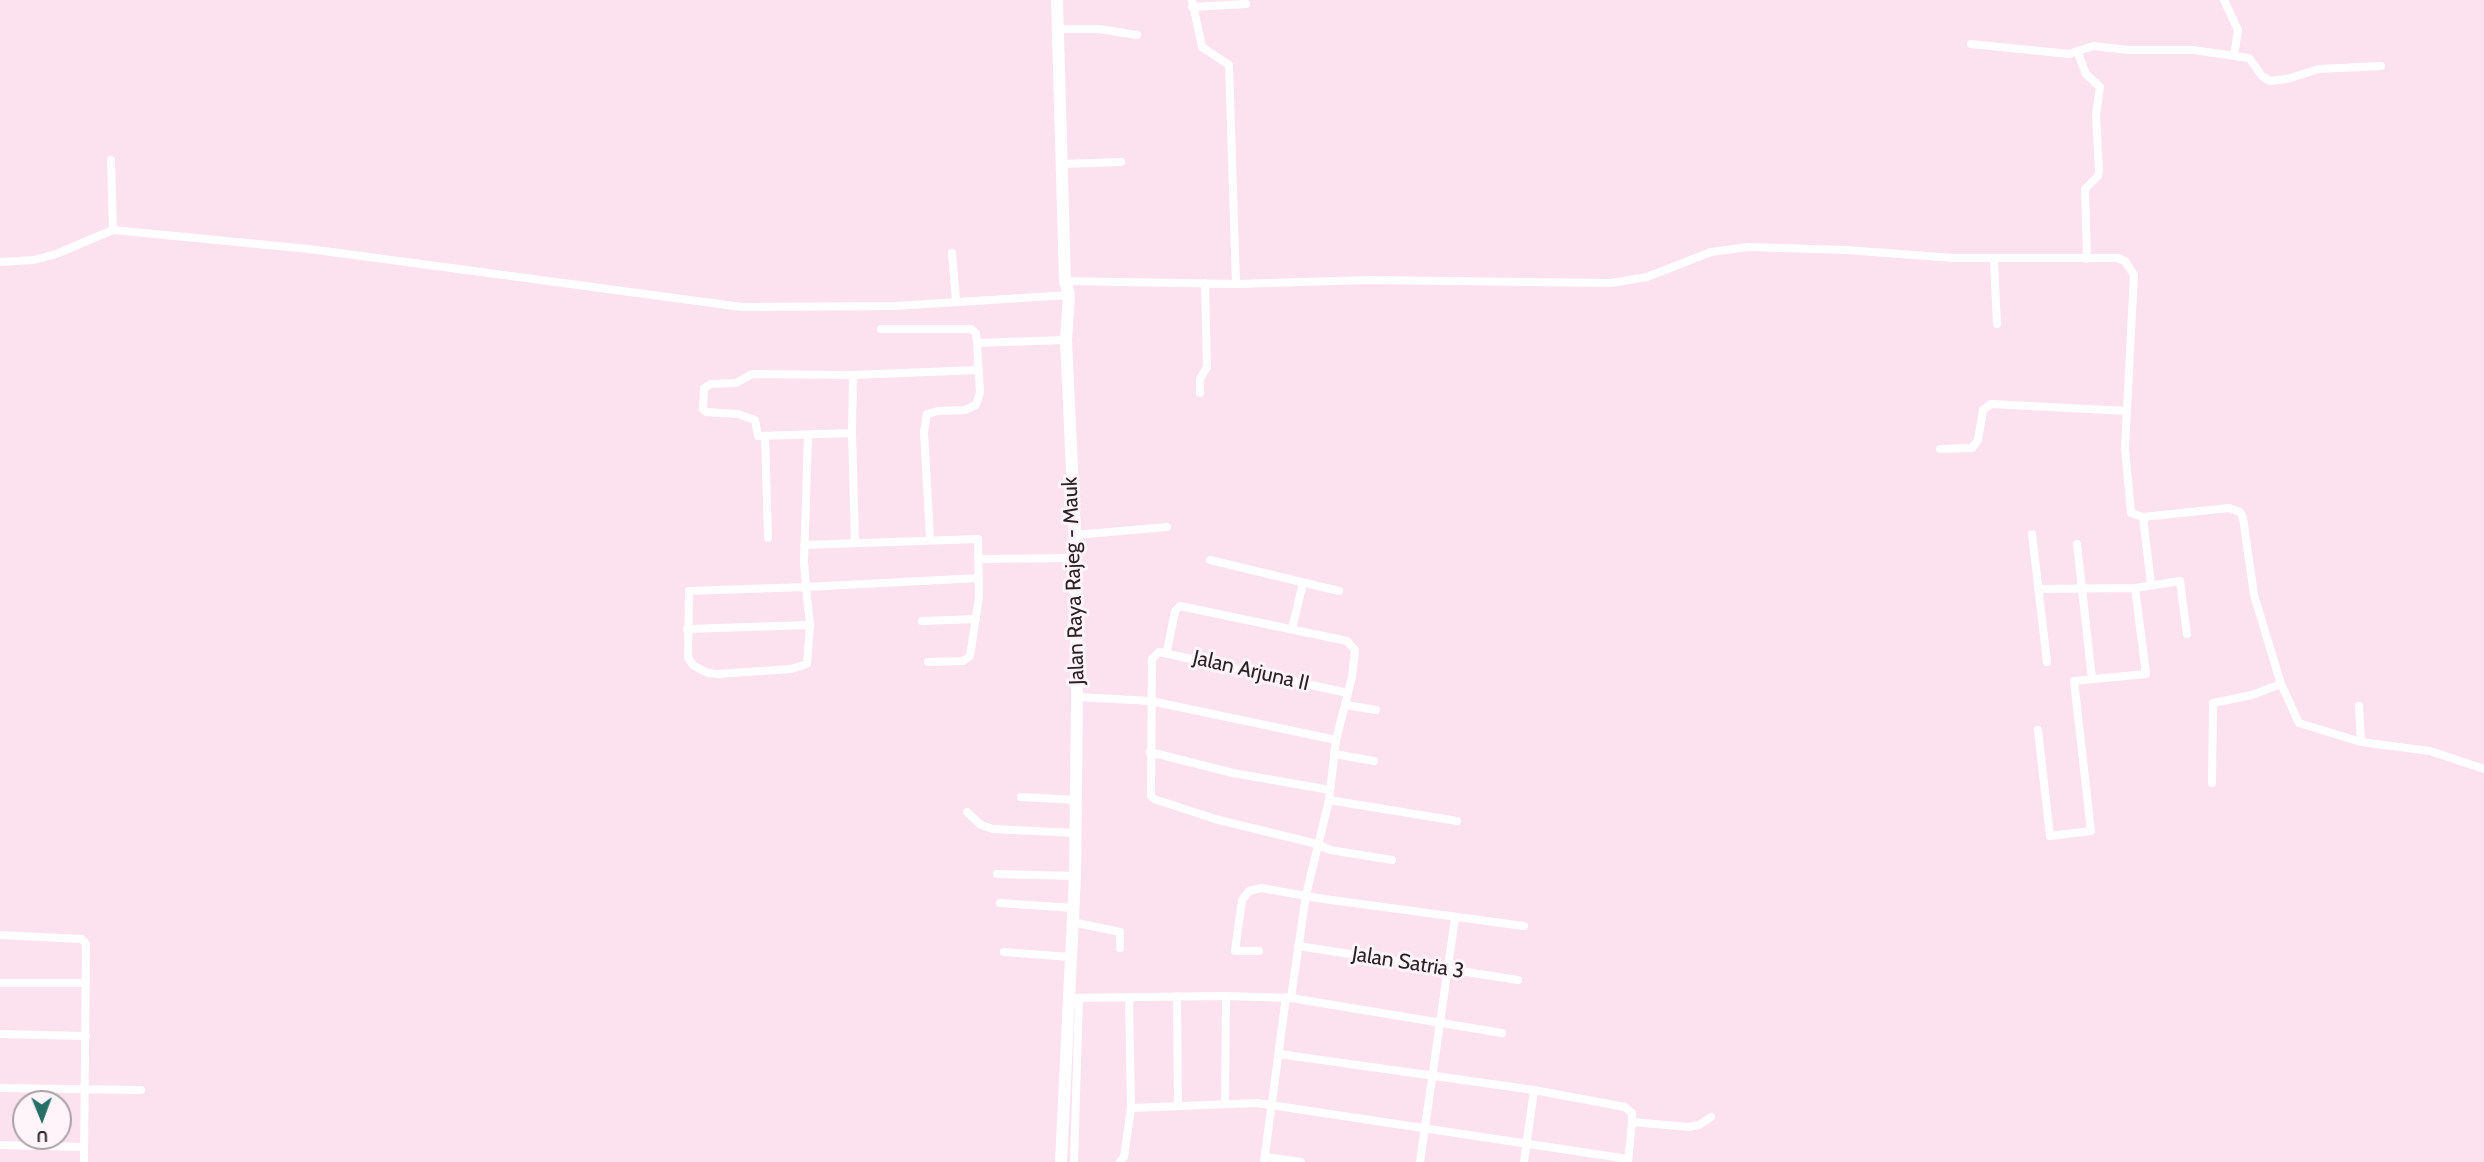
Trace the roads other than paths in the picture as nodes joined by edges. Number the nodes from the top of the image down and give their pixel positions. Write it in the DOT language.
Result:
graph roads {
  1 [pos="1057,0"];
  2 [pos="2224,0"];
  3 [pos="1192,3"];
  4 [pos="1246,4"];
  5 [pos="1059,29"];
  6 [pos="1137,35"];
  7 [pos="1971,44"];
  8 [pos="2078,53"];
  9 [pos="2234,56"];
  10 [pos="2381,66"];
  11 [pos="111,160"];
  12 [pos="1121,162"];
  13 [pos="1062,164"];
  14 [pos="113,230"];
  15 [pos="952,253"];
  16 [pos="2087,259"];
  17 [pos="1994,260"];
  18 [pos="0,262"];
  19 [pos="1065,281"];
  20 [pos="1205,283"];
  21 [pos="1236,284"];
  22 [pos="1069,295"];
  23 [pos="956,301"];
  24 [pos="1997,324"];
  25 [pos="880,329"];
  26 [pos="1066,340"];
  27 [pos="977,343"];
  28 [pos="978,370"];
  29 [pos="853,375"];
  30 [pos="1200,393"];
  31 [pos="2127,411"];
  32 [pos="852,433"];
  33 [pos="808,435"];
  34 [pos="765,437"];
  35 [pos="1940,449"];
  36 [pos="2144,517"];
  37 [pos="1167,527"];
  38 [pos="2032,534"];
  39 [pos="1075,535"];
  40 [pos="768,538"];
  41 [pos="930,538"];
  42 [pos="855,543"];
  43 [pos="2077,544"];
  44 [pos="804,545"];
  45 [pos="1075,558"];
  46 [pos="980,559"];
  47 [pos="1210,560"];
  48 [pos="979,578"];
  49 [pos="1303,583"];
  50 [pos="2151,584"];
  51 [pos="806,587"];
  52 [pos="2082,588"];
  53 [pos="2135,588"];
  54 [pos="2038,589"];
  55 [pos="1339,591"];
  56 [pos="976,619"];
  57 [pos="922,621"];
  58 [pos="810,625"];
  59 [pos="687,629"];
  60 [pos="1292,630"];
  61 [pos="2187,634"];
  62 [pos="1167,651"];
  63 [pos="928,662"];
  64 [pos="2047,662"];
  65 [pos="2092,679"];
  66 [pos="2281,684"];
  67 [pos="1348,693"];
  68 [pos="1077,697"];
  69 [pos="1151,701"];
  70 [pos="1346,705"];
  71 [pos="2359,706"];
  72 [pos="1376,710"];
  73 [pos="2038,730"];
  74 [pos="1336,740"];
  75 [pos="2361,742"];
  76 [pos="1150,752"];
  77 [pos="1334,754"];
  78 [pos="1374,761"];
  79 [pos="2484,769"];
  80 [pos="2212,783"];
  81 [pos="1329,795"];
  82 [pos="1022,797"];
  83 [pos="1076,800"];
  84 [pos="967,812"];
  85 [pos="1457,821"];
  86 [pos="1075,833"];
  87 [pos="1317,844"];
  88 [pos="1392,860"];
  89 [pos="997,874"];
  90 [pos="1075,876"];
  91 [pos="1306,895"];
  92 [pos="1000,903"];
  93 [pos="1073,908"];
  94 [pos="1455,918"];
  95 [pos="1072,922"];
  96 [pos="1524,926"];
  97 [pos="0,935"];
  98 [pos="1298,946"];
  99 [pos="1120,948"];
  100 [pos="1259,951"];
  101 [pos="1004,952"];
  102 [pos="1070,957"];
  103 [pos="1448,970"];
  104 [pos="1518,980"];
  105 [pos="0,983"];
  106 [pos="86,983"];
  107 [pos="1177,996"];
  108 [pos="1226,996"];
  109 [pos="1073,998"];
  110 [pos="1129,998"];
  111 [pos="1288,998"];
  112 [pos="1440,1022"];
  113 [pos="1502,1033"];
  114 [pos="0,1034"];
  115 [pos="86,1036"];
  116 [pos="1279,1054"];
  117 [pos="1434,1077"];
  118 [pos="0,1088"];
  119 [pos="86,1089"];
  120 [pos="141,1090"];
  121 [pos="1534,1090"];
  122 [pos="1225,1104"];
  123 [pos="1273,1104"];
  124 [pos="1178,1106"];
  125 [pos="1131,1108"];
  126 [pos="1712,1117"];
  127 [pos="1632,1122"];
  128 [pos="1425,1127"];
  129 [pos="1527,1143"];
  130 [pos="0,1145"];
  131 [pos="84,1147"];
  132 [pos="1265,1160"];
  133 [pos="1628,1160"];
  134 [pos="84,1162"];
  135 [pos="1061,1162"];
  136 [pos="1074,1162"];
  137 [pos="1120,1162"];
  138 [pos="1301,1162"];
  139 [pos="1419,1162"];
  140 [pos="1524,1162"];
  1 -- 5 [label="main road, Jalan Raya Rajeg - Mauk"];
  2 -- 9 [label="street"];
  3 -- 4 [label="street"];
  3 -- 21 [label="street"];
  5 -- 6 [label="street"];
  5 -- 13 [label="main road, Jalan Raya Rajeg - Mauk"];
  7 -- 8 [label="street"];
  8 -- 9 [label="street"];
  8 -- 16 [label="street"];
  9 -- 10 [label="street"];
  11 -- 14 [label="street"];
  12 -- 13 [label="street"];
  13 -- 19 [label="main road, Jalan Raya Rajeg - Mauk"];
  14 -- 18 [label="street"];
  14 -- 23 [label="street"];
  15 -- 23 [label="street"];
  16 -- 17 [label="street"];
  16 -- 31 [label="street"];
  17 -- 21 [label="street"];
  17 -- 24 [label="street"];
  19 -- 20 [label="street"];
  19 -- 22 [label="main road, Jalan Raya Rajeg - Mauk"];
  20 -- 21 [label="street"];
  20 -- 30 [label="street"];
  22 -- 23 [label="street"];
  22 -- 26 [label="main road, Jalan Raya Rajeg - Mauk"];
  25 -- 27 [label="street"];
  26 -- 27 [label="street"];
  26 -- 39 [label="main road, Jalan Raya Rajeg - Mauk"];
  27 -- 28 [label="street"];
  28 -- 29 [label="street"];
  28 -- 41 [label="street"];
  29 -- 32 [label="street"];
  29 -- 34 [label="street"];
  31 -- 35 [label="street"];
  31 -- 36 [label="street"];
  32 -- 33 [label="street"];
  32 -- 42 [label="street"];
  33 -- 34 [label="street"];
  33 -- 44 [label="street"];
  34 -- 40 [label="street"];
  36 -- 50 [label="street"];
  36 -- 66 [label="street"];
  37 -- 39 [label="street"];
  38 -- 54 [label="street"];
  39 -- 45 [label="main road, Jalan Raya Rajeg - Mauk"];
  41 -- 42 [label="street"];
  41 -- 46 [label="street"];
  42 -- 44 [label="street"];
  43 -- 52 [label="street"];
  44 -- 51 [label="street"];
  45 -- 46 [label="street"];
  45 -- 68 [label="main road, Jalan Raya Rajeg - Mauk"];
  46 -- 48 [label="street"];
  47 -- 49 [label="street"];
  48 -- 51 [label="street"];
  48 -- 56 [label="street"];
  49 -- 55 [label="street"];
  49 -- 60 [label="street"];
  50 -- 53 [label="street"];
  50 -- 61 [label="street"];
  51 -- 58 [label="street"];
  51 -- 59 [label="street"];
  52 -- 53 [label="street"];
  52 -- 54 [label="street"];
  52 -- 65 [label="street"];
  53 -- 65 [label="street"];
  54 -- 64 [label="street"];
  56 -- 57 [label="street"];
  56 -- 63 [label="street"];
  58 -- 59 [label="street"];
  58 -- 59 [label="street"];
  60 -- 62 [label="street"];
  60 -- 67 [label="street"];
  62 -- 67 [label="street, Jalan Arjuna II"];
  62 -- 69 [label="street, Jalan Arjuna II"];
  65 -- 73 [label="street"];
  66 -- 75 [label="street"];
  66 -- 80 [label="street"];
  67 -- 70 [label="street"];
  68 -- 69 [label="street"];
  68 -- 83 [label="main road, Jalan Raya Rajeg - Mauk"];
  69 -- 74 [label="street"];
  69 -- 76 [label="street"];
  70 -- 72 [label="street"];
  70 -- 74 [label="street"];
  71 -- 75 [label="street"];
  74 -- 77 [label="street"];
  75 -- 79 [label="street"];
  76 -- 81 [label="street"];
  76 -- 87 [label="street"];
  77 -- 78 [label="street"];
  77 -- 81 [label="street"];
  81 -- 85 [label="street"];
  81 -- 87 [label="street"];
  82 -- 83 [label="street"];
  83 -- 86 [label="main road, Jalan Raya Rajeg - Mauk"];
  84 -- 86 [label="street"];
  86 -- 90 [label="main road, Jalan Raya Rajeg - Mauk"];
  87 -- 88 [label="street"];
  87 -- 91 [label="street"];
  89 -- 90 [label="street"];
  90 -- 93 [label="main road, Jalan Raya Rajeg - Mauk"];
  91 -- 94 [label="street"];
  91 -- 98 [label="street"];
  91 -- 100 [label="street"];
  92 -- 93 [label="street"];
  93 -- 95 [label="main road, Jalan Raya Rajeg - Mauk"];
  94 -- 96 [label="street"];
  94 -- 103 [label="street"];
  95 -- 99 [label="street"];
  95 -- 102 [label="main road, Jalan Raya Rajeg - Mauk"];
  97 -- 106 [label="street"];
  98 -- 103 [label="street, Jalan Satria 3"];
  98 -- 111 [label="street"];
  101 -- 102 [label="street"];
  102 -- 109 [label="main road, Jalan Raya Rajeg - Mauk"];
  103 -- 104 [label="street, Jalan Satria 3"];
  103 -- 112 [label="street"];
  105 -- 106 [label="street"];
  106 -- 115 [label="street"];
  107 -- 108 [label="street"];
  107 -- 110 [label="street"];
  107 -- 124 [label="street"];
  108 -- 111 [label="street"];
  108 -- 122 [label="street"];
  109 -- 110 [label="street"];
  109 -- 135 [label="main road, Jalan Raya Rajeg - Mauk"];
  109 -- 136 [label="street"];
  110 -- 125 [label="street"];
  111 -- 112 [label="street"];
  111 -- 116 [label="street"];
  112 -- 113 [label="street"];
  112 -- 117 [label="street"];
  114 -- 115 [label="street"];
  115 -- 119 [label="street"];
  116 -- 117 [label="street"];
  116 -- 123 [label="street"];
  117 -- 121 [label="street"];
  117 -- 128 [label="street"];
  118 -- 119 [label="street"];
  119 -- 120 [label="street"];
  119 -- 131 [label="street"];
  121 -- 127 [label="street"];
  121 -- 129 [label="street"];
  122 -- 123 [label="street"];
  122 -- 124 [label="street"];
  123 -- 128 [label="street"];
  123 -- 132 [label="street"];
  124 -- 125 [label="street"];
  125 -- 137 [label="street"];
  126 -- 127 [label="street"];
  127 -- 133 [label="street"];
  128 -- 129 [label="street"];
  128 -- 139 [label="street"];
  129 -- 133 [label="street"];
  129 -- 140 [label="street"];
  130 -- 131 [label="street"];
  131 -- 134 [label="street"];
  132 -- 138 [label="street"];
}
